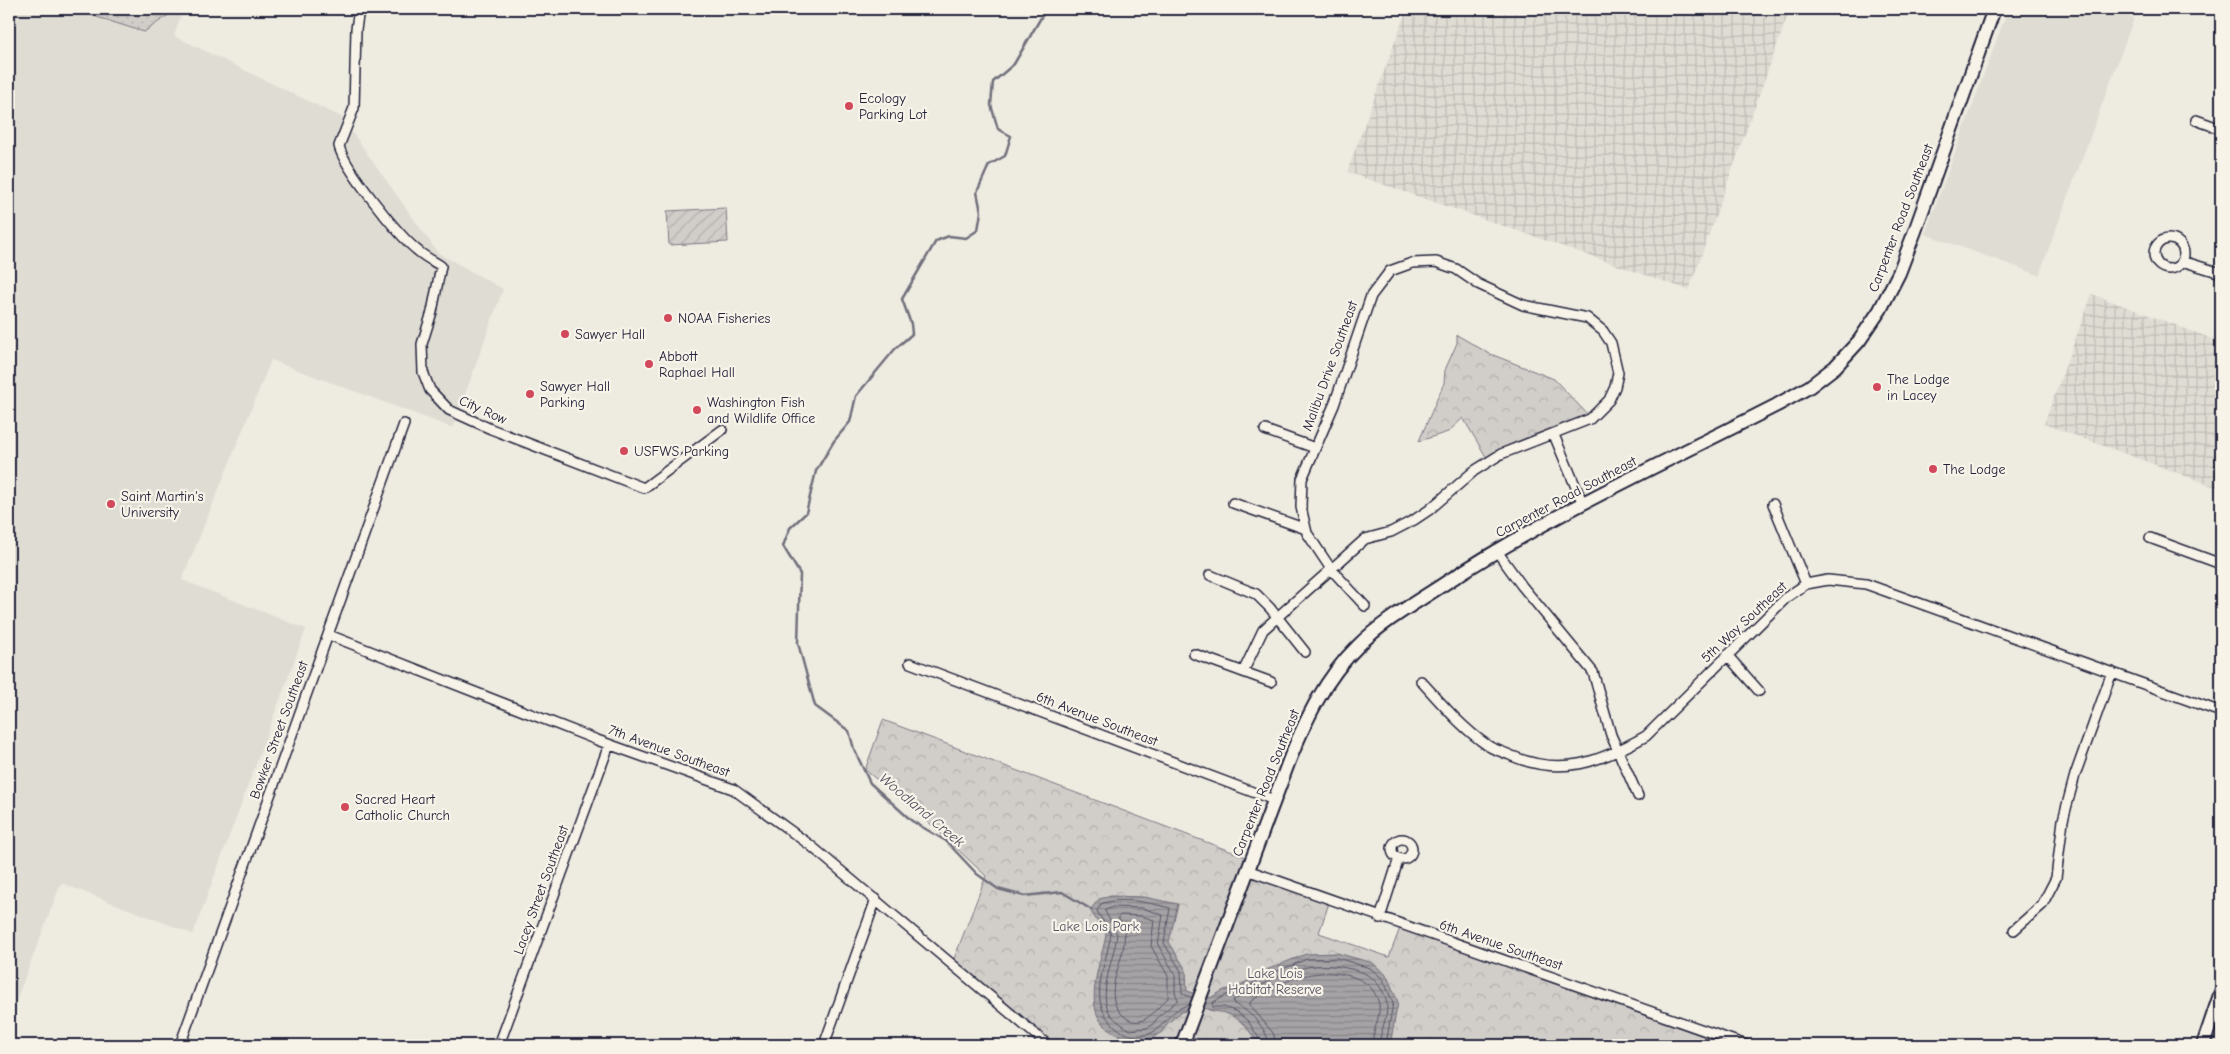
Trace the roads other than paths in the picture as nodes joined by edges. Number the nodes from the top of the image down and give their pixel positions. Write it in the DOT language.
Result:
graph roads {
  1 [pos="359,9"];
  2 [pos="1994,9"];
  3 [pos="2196,120"];
  4 [pos="2221,129"];
  5 [pos="2182,261"];
  6 [pos="2221,273"];
  7 [pos="404,424"];
  8 [pos="722,430"];
  9 [pos="1265,430"];
  10 [pos="1554,435"];
  11 [pos="1315,448"];
  12 [pos="1233,503"];
  13 [pos="1583,504"];
  14 [pos="1773,504"];
  15 [pos="1306,529"];
  16 [pos="2150,538"];
  17 [pos="1496,550"];
  18 [pos="2221,564"];
  19 [pos="1330,569"];
  20 [pos="1210,575"];
  21 [pos="1806,584"];
  22 [pos="1365,606"];
  23 [pos="1277,618"];
  24 [pos="328,635"];
  25 [pos="1305,652"];
  26 [pos="1194,654"];
  27 [pos="1727,655"];
  28 [pos="910,663"];
  29 [pos="1243,672"];
  30 [pos="2112,672"];
  31 [pos="1421,681"];
  32 [pos="1271,682"];
  33 [pos="1759,691"];
  34 [pos="2221,712"];
  35 [pos="609,745"];
  36 [pos="1619,751"];
  37 [pos="1638,796"];
  38 [pos="1274,800"];
  39 [pos="1399,858"];
  40 [pos="1247,870"];
  41 [pos="876,900"];
  42 [pos="1380,918"];
  43 [pos="2014,930"];
  44 [pos="2221,992"];
  45 [pos="180,1045"];
  46 [pos="499,1045"];
  47 [pos="824,1045"];
  48 [pos="1048,1045"];
  49 [pos="1182,1045"];
  50 [pos="1746,1045"];
  51 [pos="2203,1045"];
  1 -- 8 [label="street, City Row"];
  2 -- 13 [label="main road, Carpenter Road Southeast"];
  3 -- 4 [label="street"];
  5 -- 6 [label="street"];
  7 -- 24 [label="street, Bowker Street Southeast"];
  9 -- 11 [label="street"];
  10 -- 11 [label="street, Malibu Drive Southeast"];
  10 -- 13 [label="street"];
  10 -- 19 [label="street, Malibu Drive Southeast"];
  11 -- 15 [label="street, Malibu Drive Southeast"];
  12 -- 15 [label="street"];
  13 -- 17 [label="main road, Carpenter Road Southeast"];
  14 -- 21 [label="street"];
  15 -- 19 [label="street, Malibu Drive Southeast"];
  16 -- 18 [label="street"];
  17 -- 36 [label="street"];
  17 -- 38 [label="main road, Carpenter Road Southeast"];
  19 -- 22 [label="street"];
  19 -- 23 [label="street, Malibu Drive Southeast"];
  20 -- 23 [label="street"];
  21 -- 27 [label="street, 5th Way Southeast"];
  21 -- 30 [label="street, 5th Way Southeast"];
  23 -- 25 [label="street"];
  23 -- 29 [label="street, Malibu Drive Southeast"];
  24 -- 35 [label="street, 7th Avenue Southeast"];
  24 -- 45 [label="street, Bowker Street Southeast"];
  26 -- 29 [label="street"];
  27 -- 33 [label="street"];
  27 -- 36 [label="street, 5th Way Southeast"];
  28 -- 38 [label="street, 6th Avenue Southeast"];
  29 -- 32 [label="street"];
  30 -- 34 [label="street, 5th Way Southeast"];
  30 -- 43 [label="street"];
  31 -- 36 [label="street, 5th Way Southeast"];
  35 -- 41 [label="street, 7th Avenue Southeast"];
  35 -- 46 [label="street, Lacey Street Southeast"];
  36 -- 37 [label="street"];
  38 -- 40 [label="main road, Carpenter Road Southeast"];
  39 -- 42 [label="street"];
  40 -- 42 [label="street, 6th Avenue Southeast"];
  40 -- 49 [label="main road, Carpenter Road Southeast"];
  41 -- 47 [label="street"];
  41 -- 48 [label="street, 7th Avenue Southeast"];
  42 -- 50 [label="street, 6th Avenue Southeast"];
  44 -- 51 [label="main road"];
}
